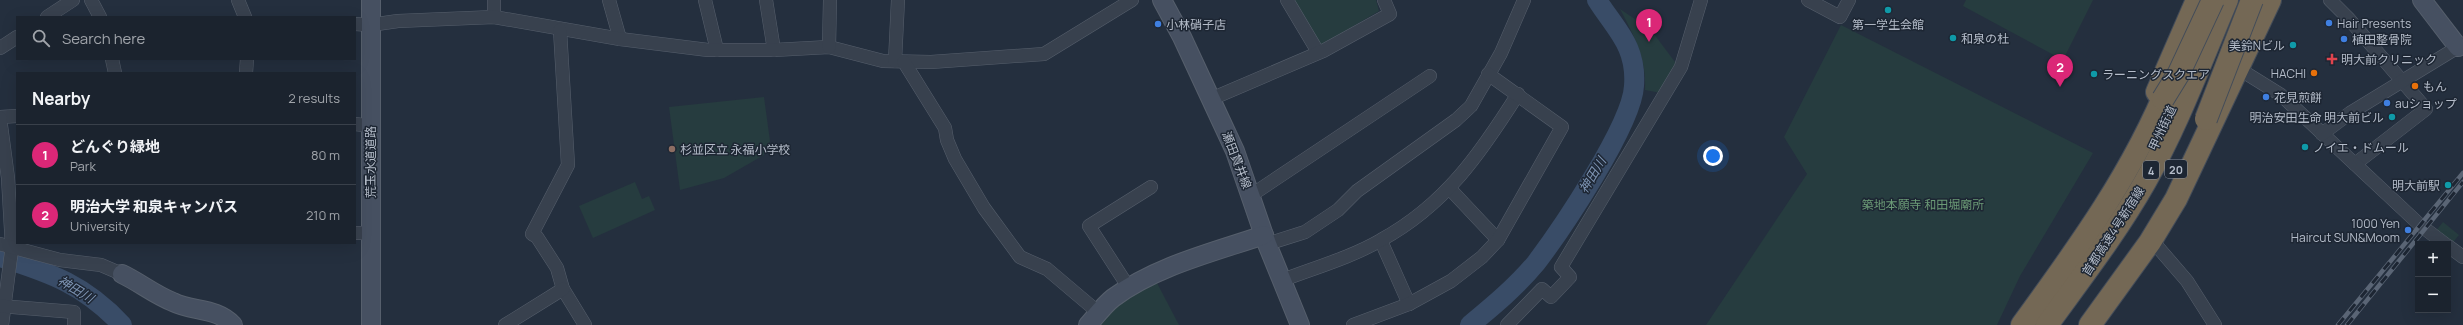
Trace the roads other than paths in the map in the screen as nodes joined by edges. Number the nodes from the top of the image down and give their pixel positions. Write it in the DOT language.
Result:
graph roads {
  1 [pos="73,0"];
  2 [pos="91,0"];
  3 [pos="238,0"];
  4 [pos="371,0"];
  5 [pos="494,0"];
  6 [pos="609,0"];
  7 [pos="704,0"];
  8 [pos="766,0"];
  9 [pos="830,0"];
  10 [pos="898,0"];
  11 [pos="1132,0"];
  12 [pos="1162,0"];
  13 [pos="1287,0"];
  14 [pos="1384,0"];
  15 [pos="1524,0"];
  16 [pos="1701,0"];
  17 [pos="1808,0"];
  18 [pos="1849,0"];
  19 [pos="2197,0"];
  20 [pos="2203,0"];
  21 [pos="2208,0"];
  22 [pos="2213,0"];
  23 [pos="2216,0"];
  24 [pos="2228,0"];
  25 [pos="2243,0"];
  26 [pos="2252,0"];
  27 [pos="2270,0"];
  28 [pos="2273,0"];
  29 [pos="2330,0"];
  30 [pos="2422,0"];
  31 [pos="49,16"];
  32 [pos="99,16"];
  33 [pos="245,16"];
  34 [pos="494,17"];
  35 [pos="363,25"];
  36 [pos="560,30"];
  37 [pos="16,38"];
  38 [pos="620,39"];
  39 [pos="2461,45"];
  40 [pos="829,47"];
  41 [pos="0,48"];
  42 [pos="716,50"];
  43 [pos="774,50"];
  44 [pos="1318,52"];
  45 [pos="112,60"];
  46 [pos="247,60"];
  47 [pos="899,62"];
  48 [pos="115,72"];
  49 [pos="246,72"];
  50 [pos="2244,72"];
  51 [pos="1488,74"];
  52 [pos="1430,76"];
  53 [pos="2402,81"];
  54 [pos="1518,94"];
  55 [pos="1211,99"];
  56 [pos="2162,99"];
  57 [pos="16,116"];
  58 [pos="0,117"];
  59 [pos="363,125"];
  60 [pos="2322,134"];
  61 [pos="2355,164"];
  62 [pos="13,178"];
  63 [pos="1150,187"];
  64 [pos="1450,189"];
  65 [pos="1250,196"];
  66 [pos="363,233"];
  67 [pos="1266,239"];
  68 [pos="1498,240"];
  69 [pos="1381,241"];
  70 [pos="2441,241"];
  71 [pos="2156,245"];
  72 [pos="8,248"];
  73 [pos="2451,248"];
  74 [pos="2463,257"];
  75 [pos="122,274"];
  76 [pos="1283,280"];
  77 [pos="1129,288"];
  78 [pos="563,289"];
  79 [pos="1409,304"];
  80 [pos="2,307"];
  81 [pos="1093,319"];
  82 [pos="2,325"];
  83 [pos="74,325"];
  84 [pos="233,325"];
  85 [pos="371,325"];
  86 [pos="505,325"];
  87 [pos="585,325"];
  88 [pos="1300,325"];
  89 [pos="1353,325"];
  90 [pos="1507,325"];
  91 [pos="2020,325"];
  92 [pos="2036,325"];
  93 [pos="2047,325"];
  94 [pos="2065,325"];
  95 [pos="2076,325"];
  96 [pos="2086,325"];
  97 [pos="2090,325"];
  98 [pos="2102,325"];
  99 [pos="2215,325"];
  1 -- 31 [label="street"];
  2 -- 32 [label="street"];
  3 -- 33 [label="street"];
  4 -- 35 [label="main road, 荒玉水道道路"];
  5 -- 34 [label="street"];
  6 -- 38 [label="street"];
  7 -- 42 [label="street"];
  8 -- 43 [label="street"];
  9 -- 40 [label="street"];
  10 -- 47 [label="street"];
  11 -- 47 [label="street"];
  12 -- 55 [label="main road, 瀬田貫井線"];
  13 -- 44 [label="street"];
  14 -- 44 [label="street"];
  15 -- 51 [label="street"];
  16 -- 90 [label="street"];
  17 -- 18 [label="street"];
  19 -- 91 [label="highway"];
  20 -- 56 [label="highway, bridge"];
  21 -- 92 [label="highway"];
  22 -- 56 [label="highway, bridge"];
  23 -- 92 [label="highway, 甲州街道 / 20"];
  24 -- 93 [label="highway, 首都高速4号新宿線 / 4"];
  25 -- 94 [label="highway, 首都高速4号新宿線 / 4"];
  26 -- 95 [label="highway, 20"];
  26 -- 96 [label="highway, bridge"];
  27 -- 97 [label="highway"];
  28 -- 50 [label="highway, 20"];
  29 -- 53 [label="street"];
  30 -- 39 [label="main road"];
  34 -- 35 [label="street"];
  34 -- 36 [label="street"];
  35 -- 59 [label="main road, 荒玉水道道路"];
  36 -- 38 [label="street"];
  36 -- 78 [label="street"];
  37 -- 41 [label="street"];
  38 -- 42 [label="street"];
  39 -- 53 [label="street"];
  40 -- 43 [label="street"];
  40 -- 47 [label="street"];
  42 -- 43 [label="street"];
  44 -- 55 [label="street"];
  45 -- 48 [label="street"];
  46 -- 49 [label="street"];
  47 -- 81 [label="street"];
  50 -- 60 [label="street"];
  50 -- 71 [label="highway, 20"];
  51 -- 54 [label="street"];
  51 -- 67 [label="street"];
  52 -- 65 [label="street"];
  53 -- 60 [label="street"];
  53 -- 61 [label="street"];
  54 -- 64 [label="street"];
  54 -- 68 [label="street"];
  55 -- 65 [label="main road, 瀬田貫井線"];
  56 -- 91 [label="highway"];
  57 -- 58 [label="street"];
  58 -- 62 [label="street"];
  59 -- 66 [label="main road, 荒玉水道道路"];
  60 -- 61 [label="street"];
  61 -- 70 [label="street"];
  62 -- 72 [label="street"];
  63 -- 77 [label="street"];
  64 -- 68 [label="street"];
  64 -- 69 [label="street"];
  65 -- 67 [label="main road, 瀬田貫井線"];
  66 -- 85 [label="main road, 荒玉水道道路"];
  67 -- 76 [label="main road, 瀬田貫井線"];
  67 -- 77 [label="main road"];
  68 -- 79 [label="street"];
  69 -- 76 [label="street"];
  69 -- 79 [label="street"];
  71 -- 98 [label="highway, 20"];
  71 -- 99 [label="street"];
  72 -- 75 [label="street"];
  72 -- 80 [label="street"];
  73 -- 74 [label="street"];
  75 -- 84 [label="main road"];
  76 -- 88 [label="main road, 瀬田貫井線"];
  77 -- 81 [label="main road"];
  78 -- 86 [label="street"];
  78 -- 87 [label="street"];
  79 -- 89 [label="street"];
  80 -- 82 [label="street"];
  80 -- 83 [label="street"];
}
